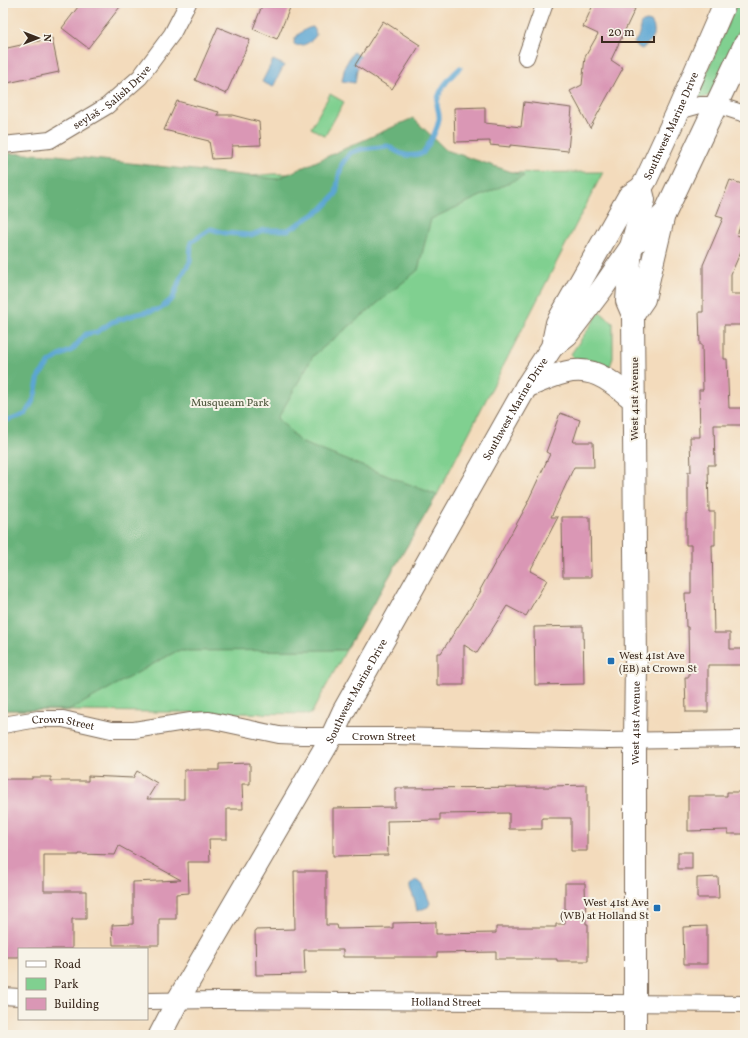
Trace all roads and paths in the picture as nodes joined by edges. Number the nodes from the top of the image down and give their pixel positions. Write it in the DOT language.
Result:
graph roads {
  1 [pos="188,3"];
  2 [pos="545,3"];
  3 [pos="725,3"];
  4 [pos="745,44"];
  5 [pos="526,58"];
  6 [pos="717,106"];
  7 [pos="678,111"];
  8 [pos="745,114"];
  9 [pos="3,145"];
  10 [pos="642,188"];
  11 [pos="665,213"];
  12 [pos="631,247"];
  13 [pos="633,315"];
  14 [pos="552,347"];
  15 [pos="526,387"];
  16 [pos="634,400"];
  17 [pos="3,725"];
  18 [pos="332,736"];
  19 [pos="745,739"];
  20 [pos="635,740"];
  21 [pos="3,996"];
  22 [pos="18,997"];
  23 [pos="178,1000"];
  24 [pos="148,1001"];
  25 [pos="636,1003"];
  26 [pos="745,1004"];
  27 [pos="160,1035"];
  28 [pos="635,1035"];
  1 -- 9 [label="street, seyləš - Salish Drive"];
  2 -- 5 [label="street"];
  3 -- 7 [label="main road, Southwest Marine Drive"];
  4 -- 6 [label="main road, Southwest Marine Drive"];
  6 -- 7 [label="street"];
  6 -- 8 [label="street"];
  6 -- 11 [label="main road, Southwest Marine Drive"];
  7 -- 10 [label="main road, Southwest Marine Drive"];
  10 -- 12 [label="main road, West 41st Avenue"];
  10 -- 14 [label="main road, Southwest Marine Drive"];
  11 -- 12 [label="main road, Southwest Marine Drive"];
  11 -- 13 [label="main road"];
  12 -- 13 [label="main road, West 41st Avenue"];
  12 -- 14 [label="main road, Southwest Marine Drive"];
  13 -- 16 [label="main road, West 41st Avenue"];
  14 -- 15 [label="main road, Southwest Marine Drive"];
  15 -- 16 [label="main road"];
  15 -- 18 [label="main road, Southwest Marine Drive"];
  16 -- 20 [label="main road, West 41st Avenue"];
  17 -- 18 [label="street, Crown Street"];
  18 -- 20 [label="street, Crown Street"];
  18 -- 23 [label="main road, Southwest Marine Drive"];
  19 -- 20 [label="street, Crown Street"];
  20 -- 25 [label="main road, West 41st Avenue"];
  21 -- 22 [label="street"];
  23 -- 24 [label="street, Holland Street"];
  23 -- 25 [label="street, Holland Street"];
  23 -- 27 [label="main road, Southwest Marine Drive"];
  25 -- 26 [label="street, Holland Street"];
  25 -- 28 [label="main road, West 41st Avenue"];
}
